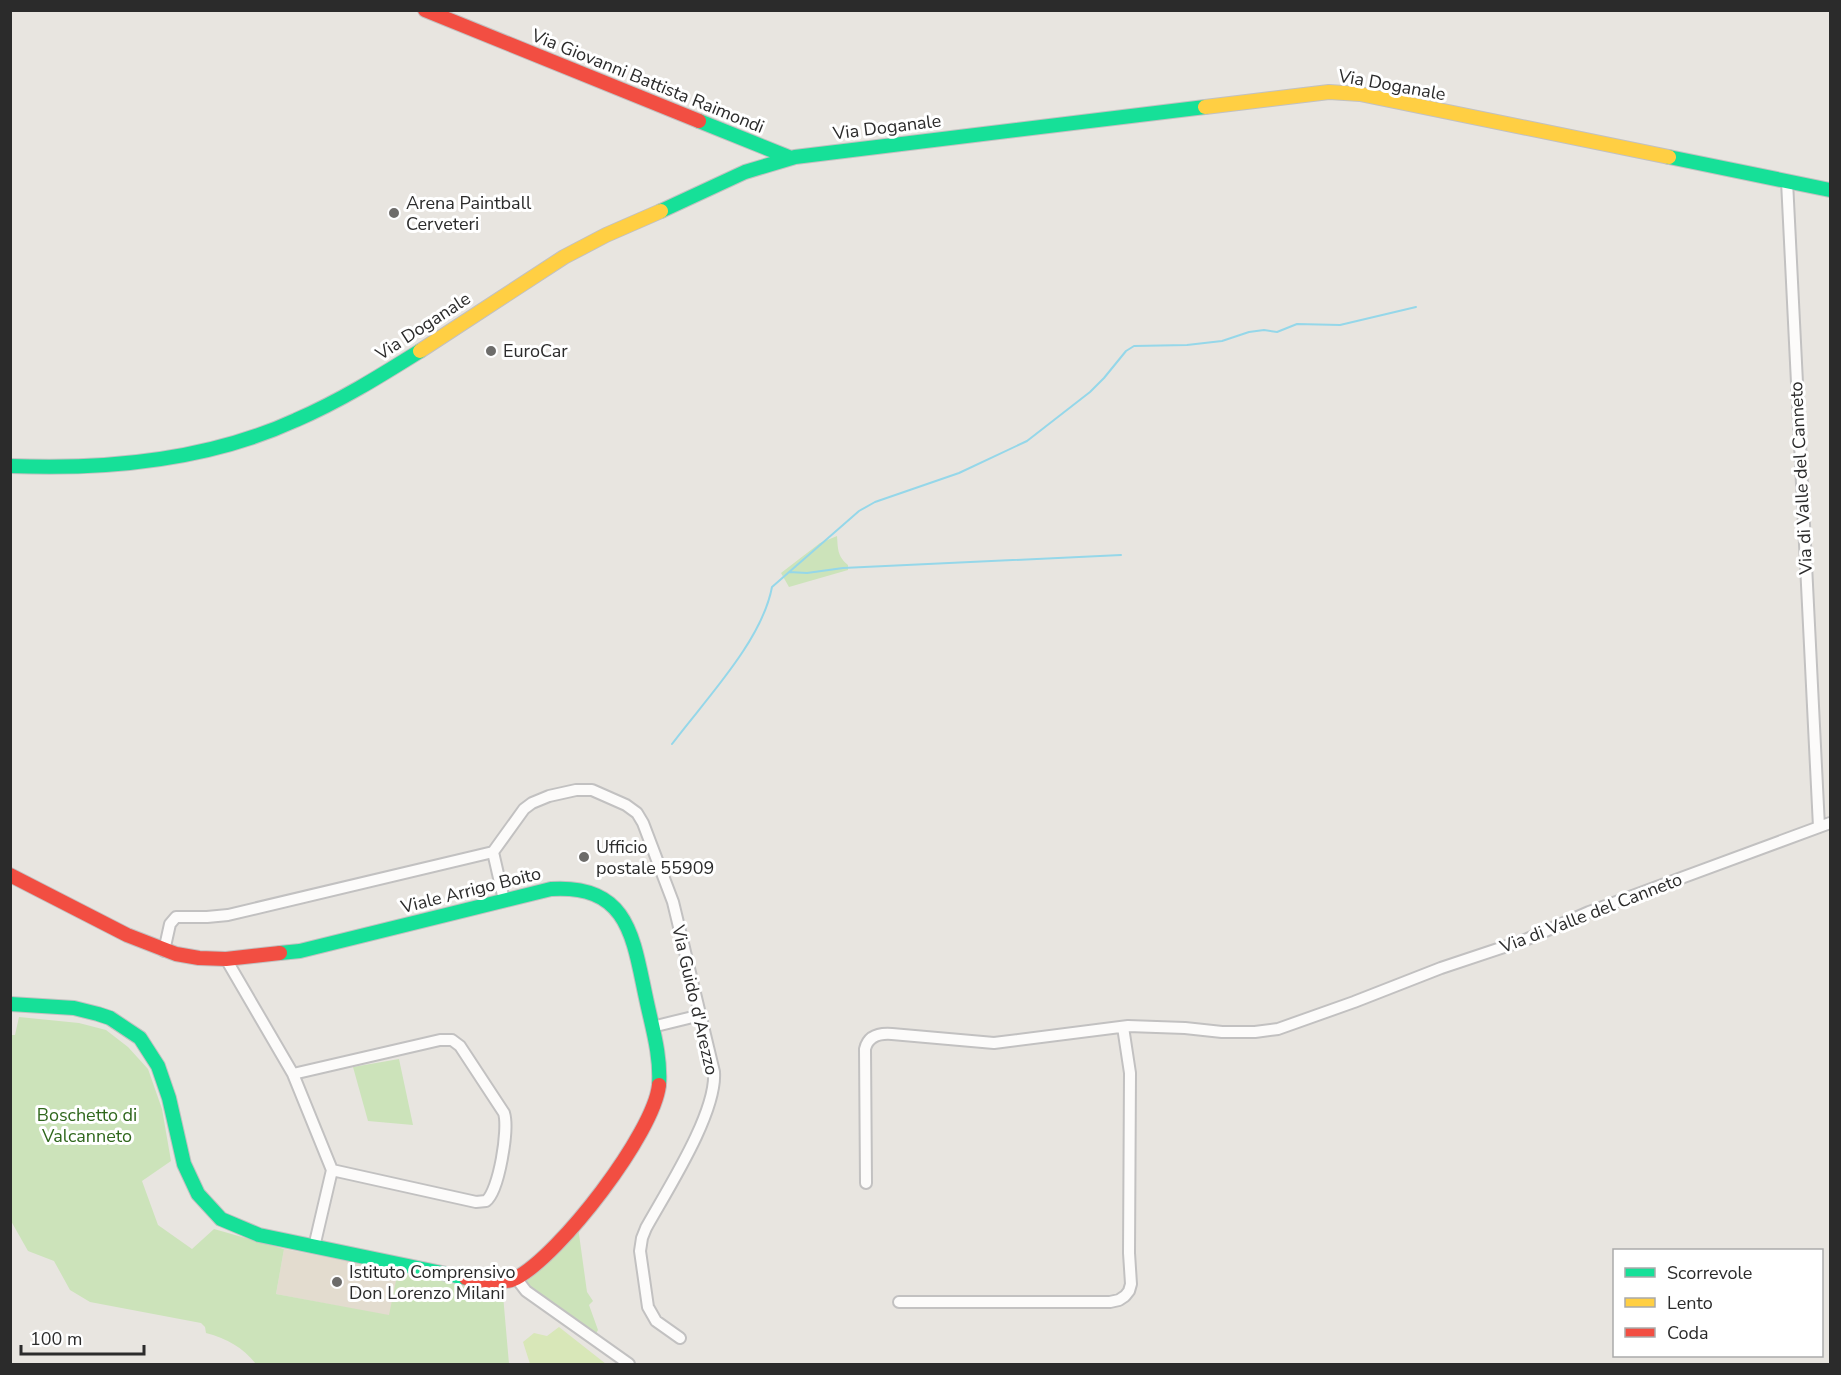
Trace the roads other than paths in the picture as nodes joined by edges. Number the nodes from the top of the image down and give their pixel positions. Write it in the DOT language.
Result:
graph roads {
  1 [pos="425,10"];
  2 [pos="791,158"];
  3 [pos="1787,182"];
  4 [pos="1830,190"];
  5 [pos="10,466"];
  6 [pos="1830,823"];
  7 [pos="1819,827"];
  8 [pos="493,852"];
  9 [pos="10,875"];
  10 [pos="504,900"];
  11 [pos="164,951"];
  12 [pos="226,959"];
  13 [pos="10,1004"];
  14 [pos="701,1015"];
  15 [pos="652,1027"];
  16 [pos="1123,1027"];
  17 [pos="293,1074"];
  18 [pos="332,1170"];
  19 [pos="866,1183"];
  20 [pos="314,1247"];
  21 [pos="516,1278"];
  22 [pos="899,1302"];
  23 [pos="680,1338"];
  24 [pos="628,1365"];
  1 -- 2 [label="street, Via Giovanni Battista Raimondi"];
  2 -- 3 [label="street, Via Doganale"];
  2 -- 5 [label="street, Via Doganale"];
  3 -- 4 [label="street, Via Doganale"];
  3 -- 7 [label="street, Via di Valle del Canneto"];
  6 -- 7 [label="street"];
  7 -- 16 [label="street, Via di Valle del Canneto"];
  8 -- 10 [label="street"];
  8 -- 11 [label="street"];
  8 -- 14 [label="street, Via Guido d'Arezzo"];
  9 -- 11 [label="street, Viale Arrigo Boito"];
  10 -- 12 [label="street, Viale Arrigo Boito"];
  10 -- 15 [label="street, Viale Arrigo Boito"];
  11 -- 12 [label="street, Viale Arrigo Boito"];
  12 -- 17 [label="street"];
  13 -- 20 [label="street"];
  14 -- 15 [label="street"];
  14 -- 23 [label="street, Via Guido d'Arezzo"];
  15 -- 21 [label="street, Viale Arrigo Boito"];
  16 -- 19 [label="street, Via di Valle del Canneto"];
  16 -- 22 [label="street"];
  17 -- 18 [label="street"];
  17 -- 18 [label="street"];
  18 -- 20 [label="street"];
  20 -- 21 [label="street"];
  21 -- 24 [label="street"];
}
